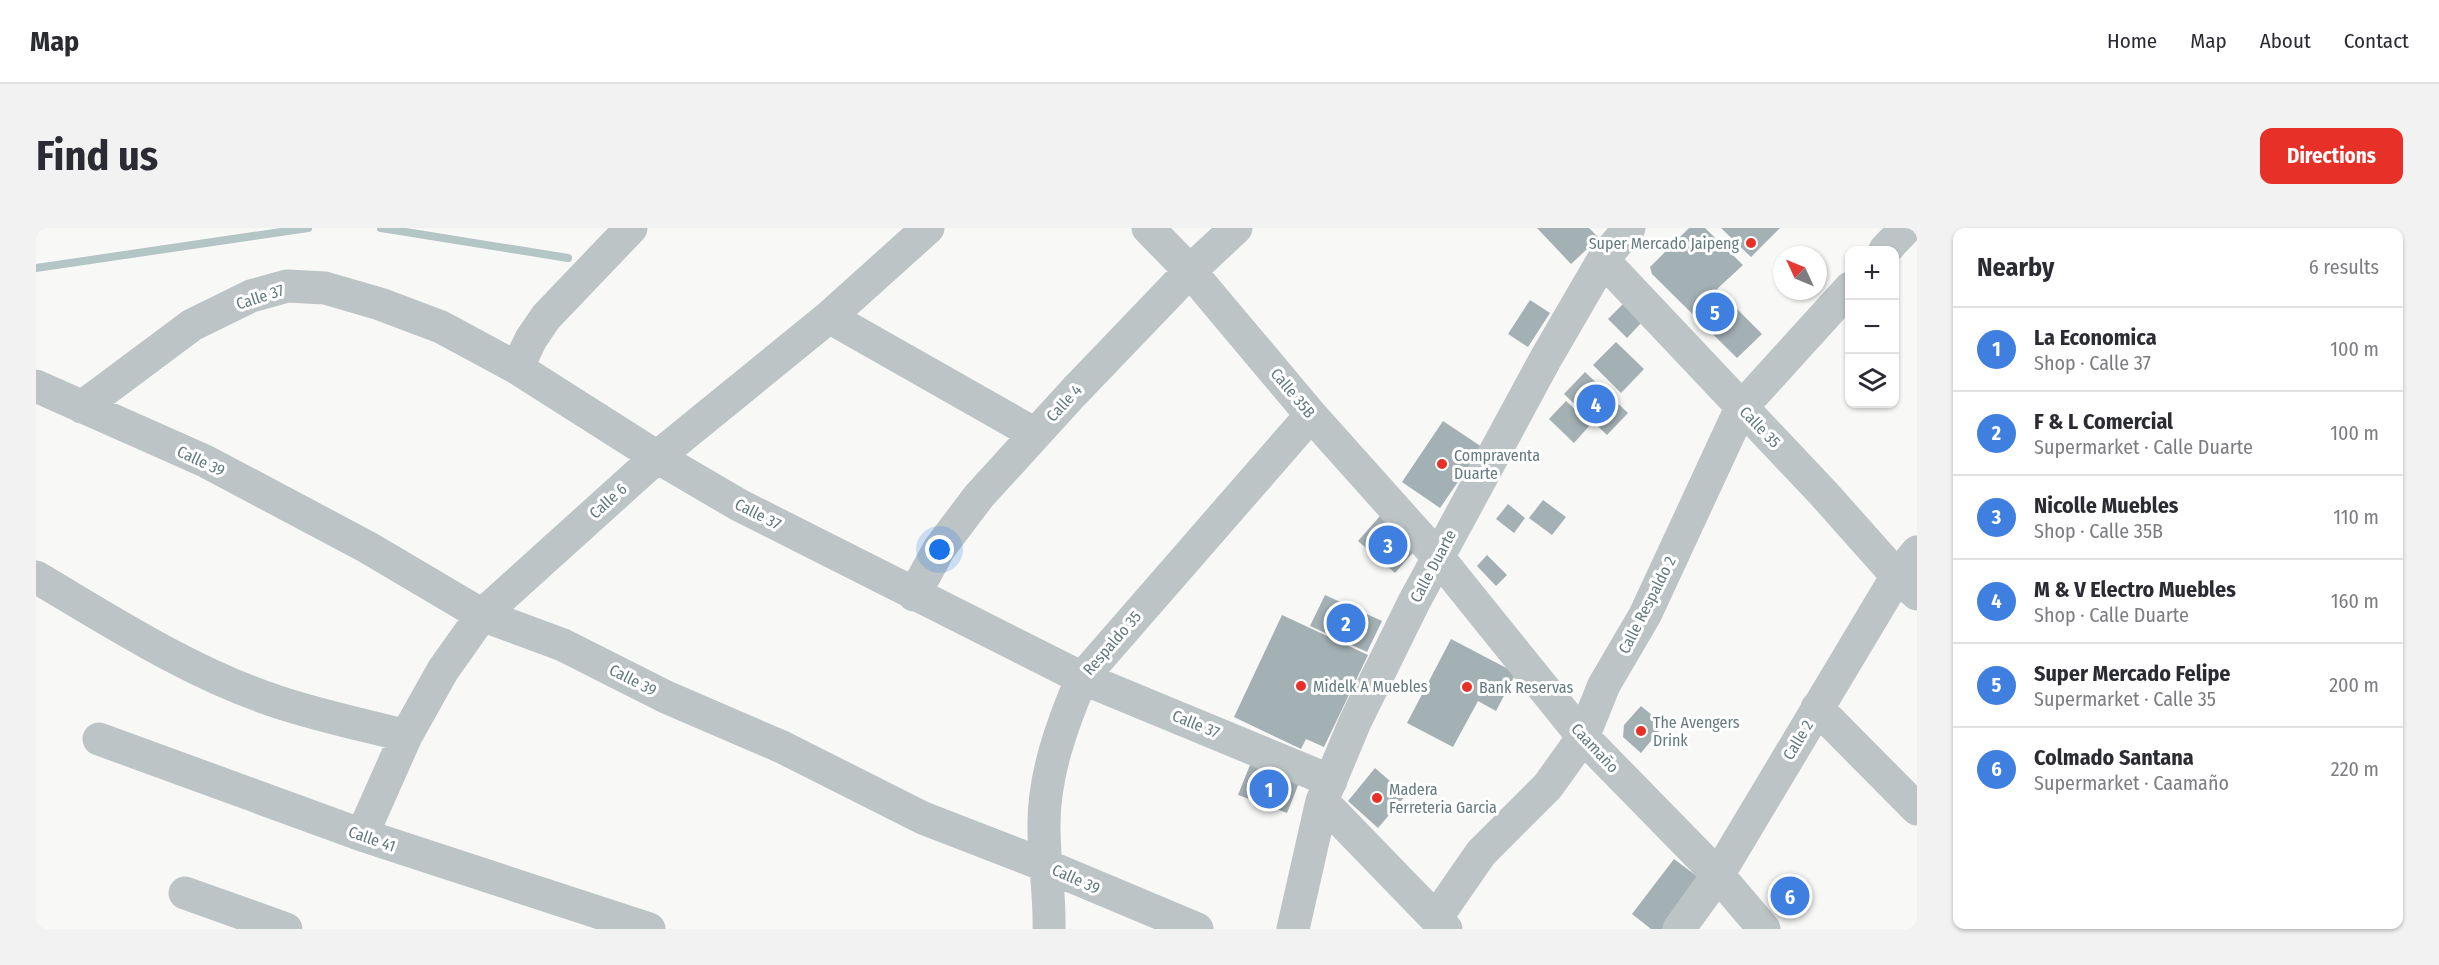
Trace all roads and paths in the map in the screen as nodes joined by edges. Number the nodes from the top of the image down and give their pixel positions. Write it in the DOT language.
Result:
graph roads {
  1 [pos="631,228"];
  2 [pos="928,228"];
  3 [pos="1148,228"];
  4 [pos="1236,228"];
  5 [pos="1906,228"];
  6 [pos="1610,242"];
  7 [pos="1889,246"];
  8 [pos="1190,271"];
  9 [pos="1845,294"];
  10 [pos="829,316"];
  11 [pos="517,368"];
  12 [pos="36,386"];
  13 [pos="82,407"];
  14 [pos="1741,408"];
  15 [pos="1311,415"];
  16 [pos="1035,434"];
  17 [pos="657,457"];
  18 [pos="1438,557"];
  19 [pos="1910,574"];
  20 [pos="36,577"];
  21 [pos="914,595"];
  22 [pos="482,615"];
  23 [pos="1082,678"];
  24 [pos="1817,708"];
  25 [pos="406,736"];
  26 [pos="1583,737"];
  27 [pos="99,739"];
  28 [pos="1327,791"];
  29 [pos="1917,809"];
  30 [pos="362,836"];
  31 [pos="1047,866"];
  32 [pos="1718,875"];
  33 [pos="185,893"];
  34 [pos="1441,924"];
  35 [pos="286,929"];
  36 [pos="649,929"];
  37 [pos="1049,929"];
  38 [pos="1197,929"];
  39 [pos="1293,929"];
  40 [pos="1680,929"];
  41 [pos="1764,929"];
  1 -- 11 [label="street"];
  2 -- 10 [label="street, Calle 6"];
  3 -- 8 [label="street, Calle 35B"];
  4 -- 8 [label="street, Calle 4"];
  5 -- 7 [label="street"];
  6 -- 14 [label="street, Calle 35"];
  6 -- 18 [label="street, Calle Duarte"];
  8 -- 15 [label="street, Calle 35B"];
  8 -- 16 [label="street, Calle 4"];
  9 -- 14 [label="street, Calle Respaldo 2"];
  10 -- 16 [label="street"];
  10 -- 17 [label="street, Calle 6"];
  11 -- 13 [label="street, Calle 37"];
  11 -- 17 [label="street, Calle 37"];
  12 -- 13 [label="street, Calle 39"];
  13 -- 22 [label="street, Calle 39"];
  14 -- 19 [label="street, Calle 35"];
  14 -- 26 [label="street, Calle Respaldo 2"];
  15 -- 18 [label="street, Calle 35B"];
  15 -- 23 [label="street, Respaldo 35"];
  16 -- 21 [label="street, Calle 4"];
  17 -- 21 [label="street, Calle 37"];
  17 -- 22 [label="street, Calle 6"];
  18 -- 26 [label="street, Caamaño"];
  18 -- 28 [label="street, Calle Duarte"];
  19 -- 24 [label="street, Calle 2"];
  20 -- 25 [label="street"];
  21 -- 23 [label="street, Calle 37"];
  22 -- 25 [label="street, Calle 6"];
  22 -- 31 [label="street, Calle 39"];
  23 -- 28 [label="street, Calle 37"];
  23 -- 31 [label="street, Respaldo 35"];
  24 -- 29 [label="street"];
  24 -- 32 [label="street, Calle 2"];
  25 -- 30 [label="street, Calle 6"];
  26 -- 32 [label="street, Caamaño"];
  26 -- 34 [label="street, Calle Respaldo 2"];
  27 -- 30 [label="street, Calle 41"];
  28 -- 34 [label="street"];
  28 -- 39 [label="street, Calle Duarte"];
  30 -- 36 [label="street, Calle 41"];
  31 -- 37 [label="street, Respaldo 35"];
  31 -- 38 [label="street, Calle 39"];
  32 -- 40 [label="street, Calle 2"];
  32 -- 41 [label="street, Caamaño"];
  33 -- 35 [label="street"];
}
